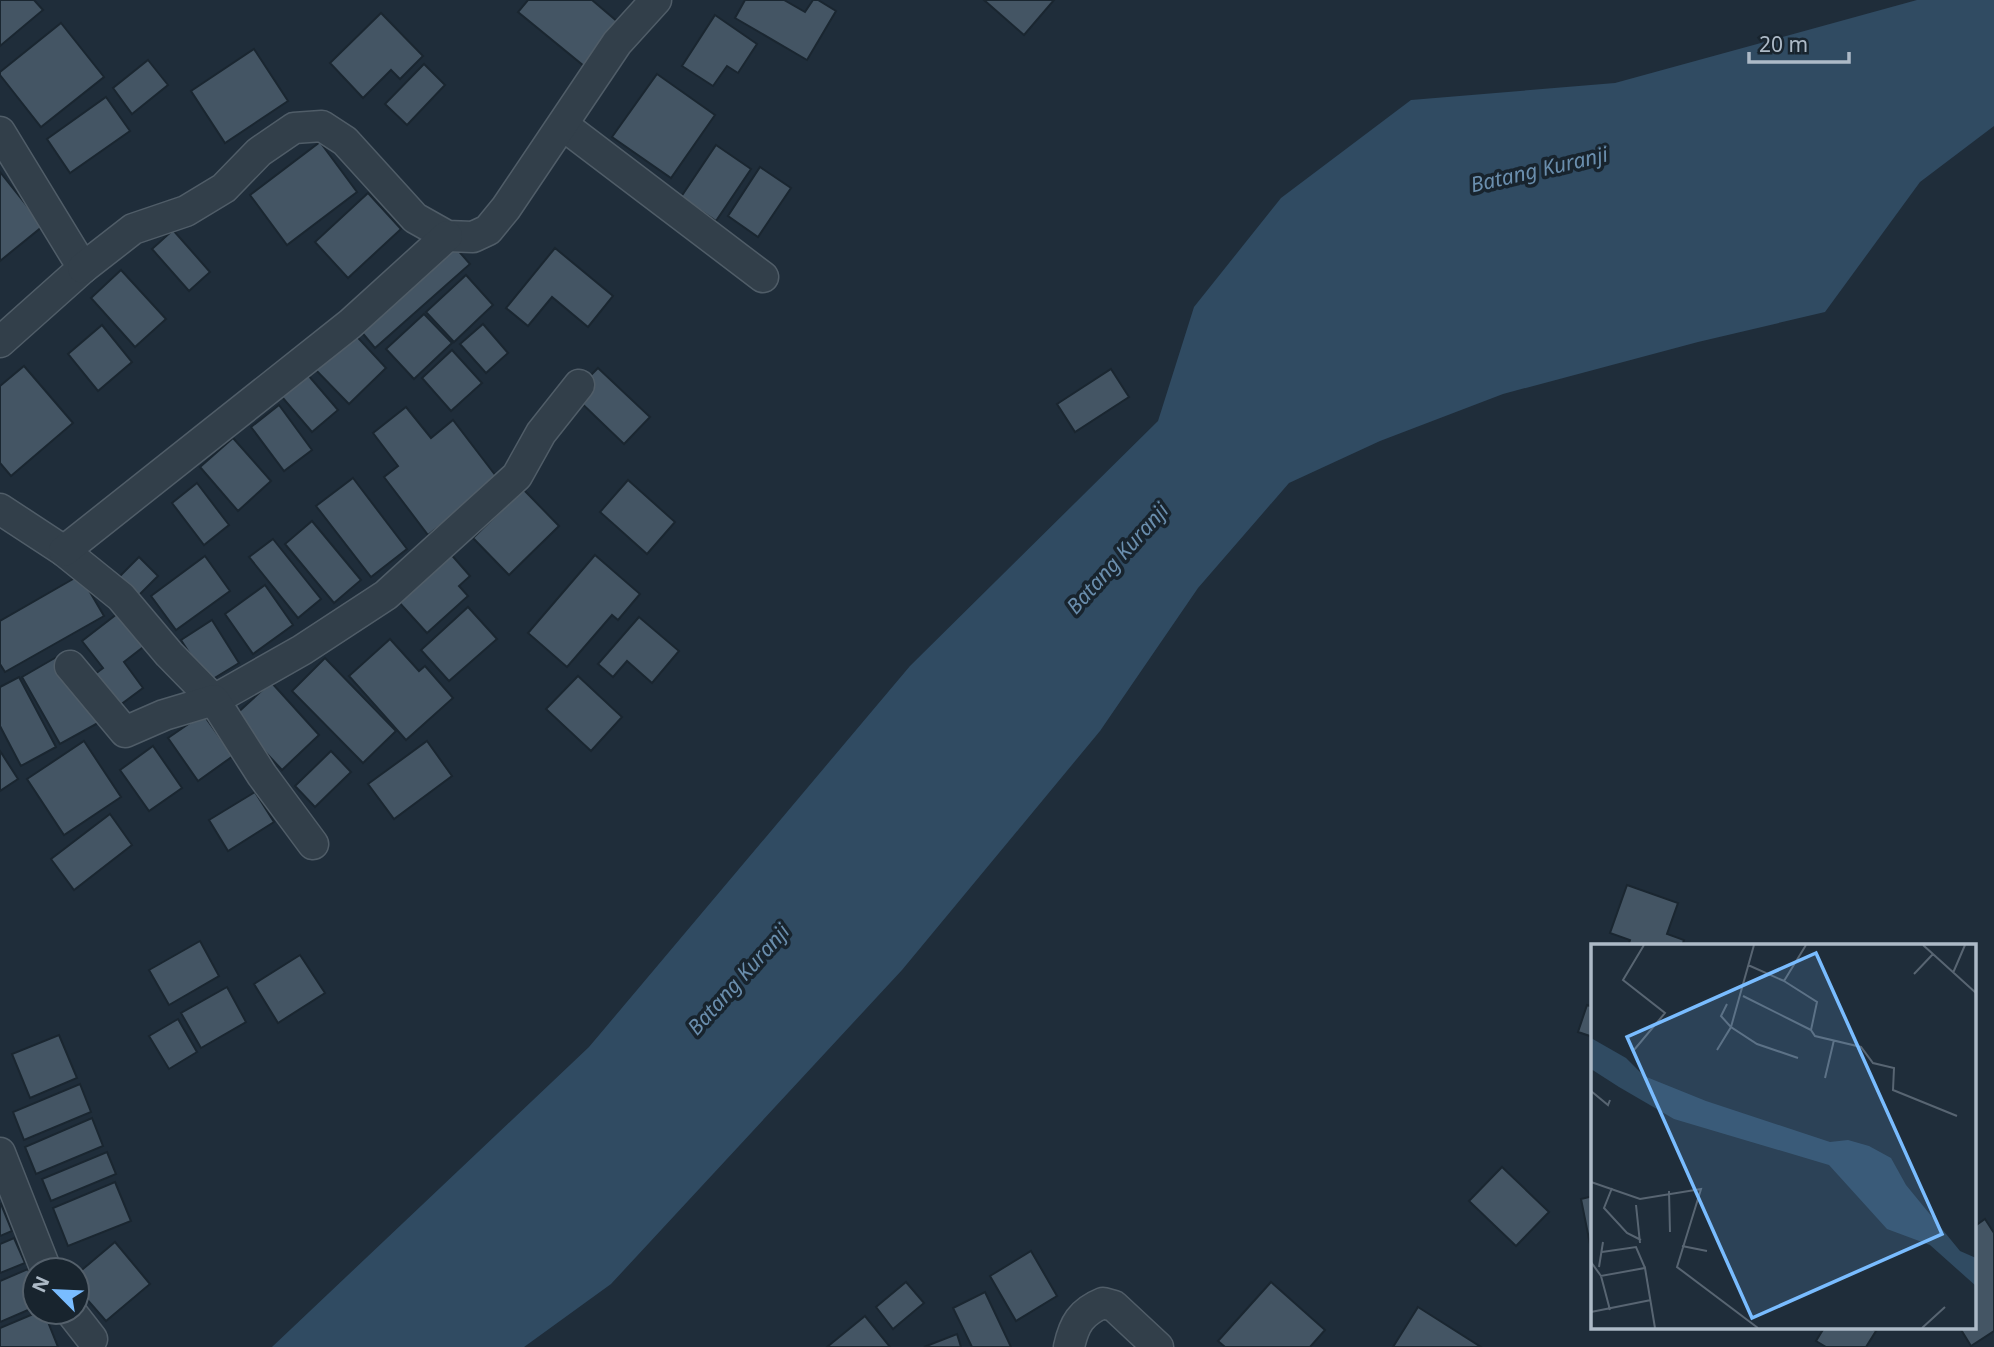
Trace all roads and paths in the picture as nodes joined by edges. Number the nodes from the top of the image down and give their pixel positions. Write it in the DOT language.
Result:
graph roads {
  1 [pos="656,0"];
  2 [pos="563,125"];
  3 [pos="0,132"];
  4 [pos="447,236"];
  5 [pos="83,268"];
  6 [pos="763,277"];
  7 [pos="0,342"];
  8 [pos="579,385"];
  9 [pos="0,509"];
  10 [pos="64,551"];
  11 [pos="70,666"];
  12 [pos="214,700"];
  13 [pos="313,844"];
  14 [pos="0,1153"];
  15 [pos="40,1256"];
  16 [pos="82,1326"];
  17 [pos="92,1339"];
  18 [pos="1069,1347"];
  19 [pos="1158,1347"];
  1 -- 2 [label="street"];
  2 -- 4 [label="street"];
  2 -- 6 [label="street"];
  3 -- 5 [label="street"];
  4 -- 5 [label="street"];
  4 -- 10 [label="street"];
  5 -- 7 [label="street"];
  8 -- 12 [label="street"];
  9 -- 10 [label="street"];
  10 -- 12 [label="street"];
  11 -- 12 [label="street"];
  12 -- 13 [label="street"];
  14 -- 15 [label="street"];
  16 -- 17 [label="street"];
  18 -- 19 [label="street"];
}
